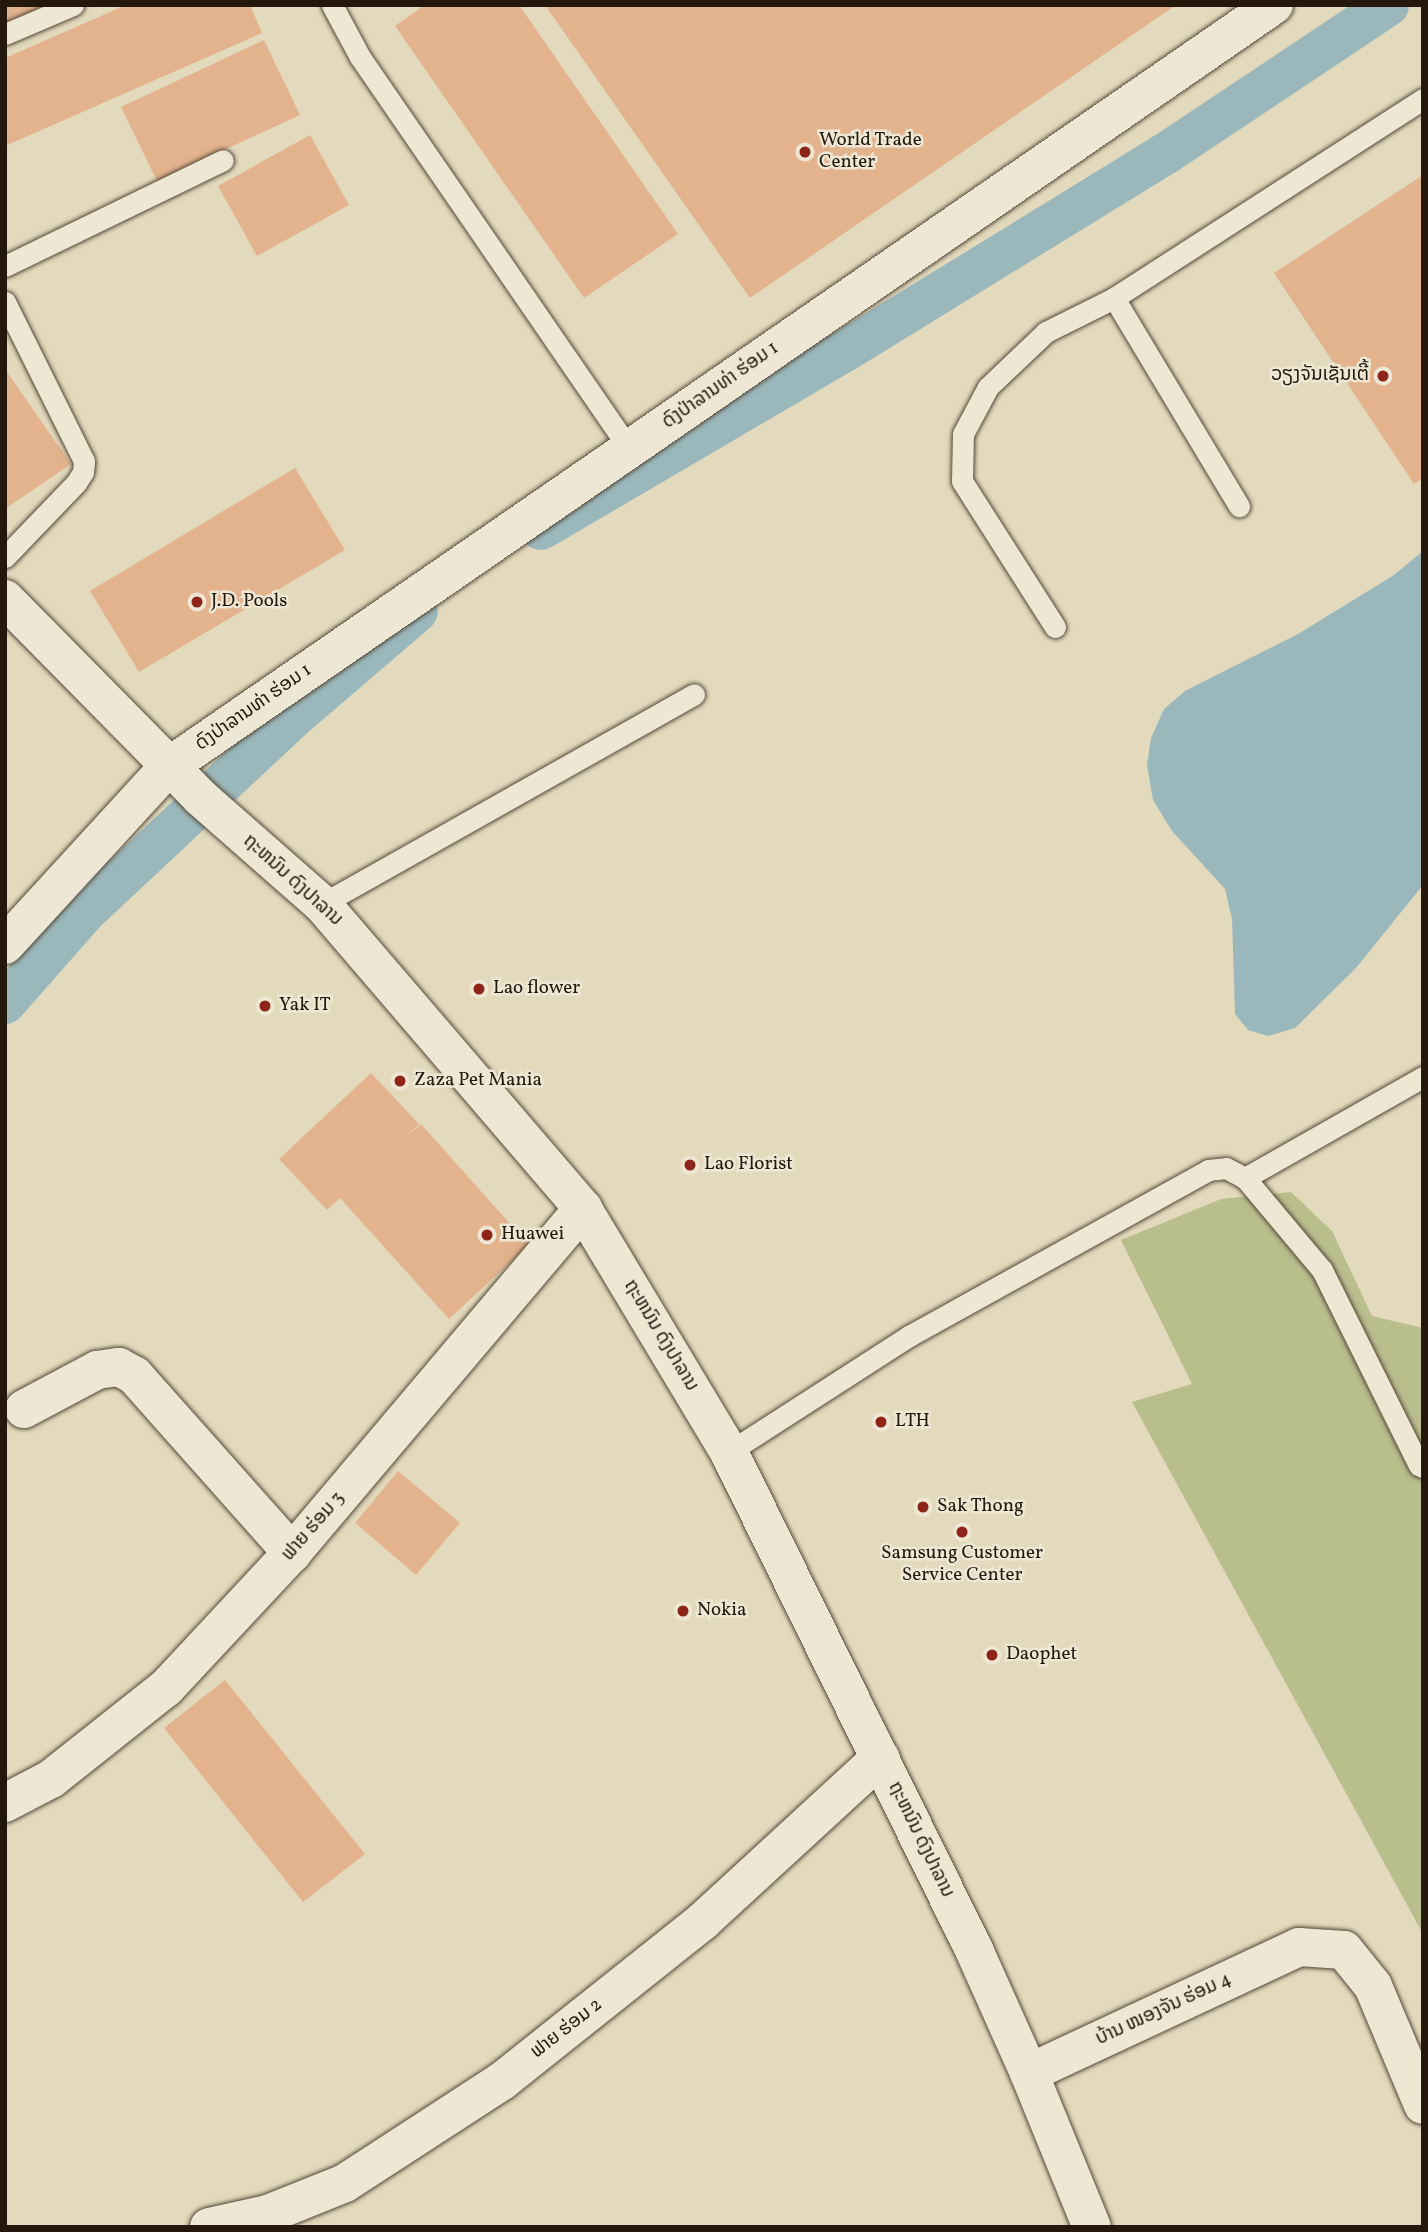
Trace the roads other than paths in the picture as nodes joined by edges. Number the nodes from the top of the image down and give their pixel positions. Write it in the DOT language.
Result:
graph roads {
  1 [pos="74,5"];
  2 [pos="332,5"];
  3 [pos="1274,5"];
  4 [pos="5,34"];
  5 [pos="1423,99"];
  6 [pos="223,160"];
  7 [pos="5,266"];
  8 [pos="1114,298"];
  9 [pos="5,302"];
  10 [pos="629,449"];
  11 [pos="1239,506"];
  12 [pos="5,557"];
  13 [pos="5,599"];
  14 [pos="1055,627"];
  15 [pos="694,694"];
  16 [pos="168,767"];
  17 [pos="322,904"];
  18 [pos="5,945"];
  19 [pos="1423,1077"];
  20 [pos="1245,1178"];
  21 [pos="583,1209"];
  22 [pos="24,1409"];
  23 [pos="729,1452"];
  24 [pos="1423,1467"];
  25 [pos="292,1553"];
  26 [pos="880,1758"];
  27 [pos="5,1803"];
  28 [pos="1030,2073"];
  29 [pos="1423,2105"];
  30 [pos="209,2227"];
  31 [pos="1092,2227"];
  1 -- 4 [label="lane"];
  2 -- 10 [label="lane"];
  3 -- 10 [label="street, ດົງປ່າລານທ່າ ຮ່ອມ 1"];
  5 -- 8 [label="lane"];
  6 -- 7 [label="lane"];
  8 -- 11 [label="lane"];
  8 -- 14 [label="lane"];
  9 -- 12 [label="lane"];
  10 -- 16 [label="street, ດົງປ່າລານທ່າ ຮ່ອມ 1"];
  13 -- 16 [label="street, ຖະຫນົນ ດົງປາລານ"];
  15 -- 17 [label="lane"];
  16 -- 17 [label="street, ຖະຫນົນ ດົງປາລານ"];
  16 -- 18 [label="street, ດົງປ່າລານທ່າ ຮ່ອມ 1"];
  17 -- 21 [label="street, ຖະຫນົນ ດົງປາລານ"];
  19 -- 20 [label="lane"];
  20 -- 23 [label="lane"];
  20 -- 24 [label="lane"];
  21 -- 23 [label="street, ຖະຫນົນ ດົງປາລານ"];
  21 -- 25 [label="street, ຟາຍ ຮ່ອມ 3"];
  22 -- 25 [label="street"];
  23 -- 26 [label="street, ຖະຫນົນ ດົງປາລານ"];
  25 -- 27 [label="street, ຟາຍ ຮ່ອມ 3"];
  26 -- 28 [label="street, ຖະຫນົນ ດົງປາລານ"];
  26 -- 30 [label="street, ຟາຍ ຮ່ອມ 2"];
  28 -- 29 [label="street, ບ້ານ ໜອງຈັນ ຮ່ອມ 4"];
  28 -- 31 [label="street, ຖະຫນົນ ດົງປາລານ"];
}
